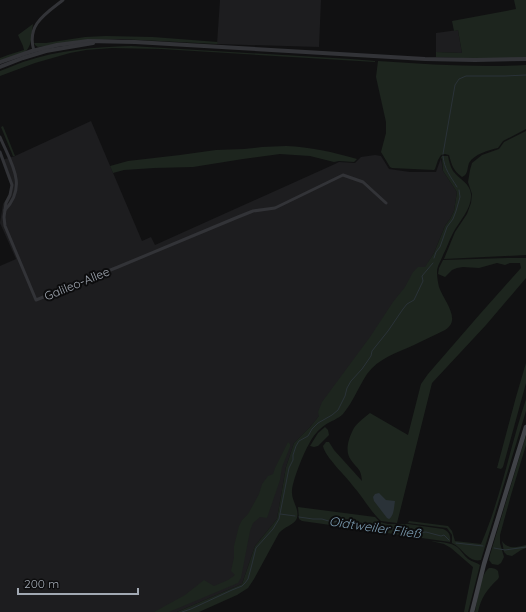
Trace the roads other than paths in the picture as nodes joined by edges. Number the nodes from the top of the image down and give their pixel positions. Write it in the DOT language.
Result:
graph roads {
  1 [pos="63,0"];
  2 [pos="34,52"];
  3 [pos="526,60"];
  4 [pos="0,62"];
  5 [pos="0,67"];
  6 [pos="0,138"];
  7 [pos="0,152"];
  8 [pos="386,203"];
  9 [pos="0,210"];
  10 [pos="5,210"];
  11 [pos="526,427"];
  12 [pos="472,612"];
  1 -- 2 [label="street"];
  2 -- 3 [label="street"];
  2 -- 4 [label="street"];
  2 -- 5 [label="street"];
  6 -- 10 [label="street"];
  7 -- 10 [label="street, Galileo-Allee"];
  8 -- 10 [label="street, Galileo-Allee"];
  9 -- 10 [label="street"];
  11 -- 12 [label="main road"];
}
